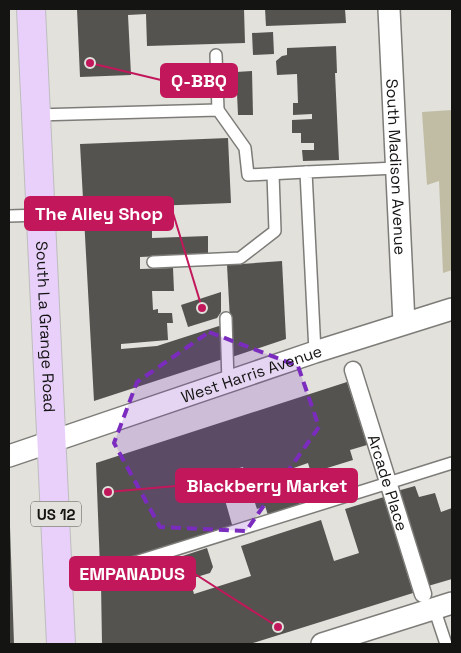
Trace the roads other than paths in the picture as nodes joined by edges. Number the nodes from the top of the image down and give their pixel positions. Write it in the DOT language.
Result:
graph roads {
  1 [pos="31,9"];
  2 [pos="389,9"];
  3 [pos="216,55"];
  4 [pos="218,110"];
  5 [pos="36,115"];
  6 [pos="397,168"];
  7 [pos="306,172"];
  8 [pos="273,174"];
  9 [pos="41,215"];
  10 [pos="9,216"];
  11 [pos="153,262"];
  12 [pos="452,309"];
  13 [pos="226,318"];
  14 [pos="404,323"];
  15 [pos="315,352"];
  16 [pos="353,370"];
  17 [pos="228,382"];
  18 [pos="52,442"];
  19 [pos="9,456"];
  20 [pos="452,463"];
  21 [pos="388,484"];
  22 [pos="59,586"];
  23 [pos="436,602"];
  24 [pos="61,644"];
  25 [pos="322,644"];
  26 [pos="446,644"];
  1 -- 5 [label="main road, South La Grange Road / US 12"];
  2 -- 6 [label="street, South Madison Avenue"];
  3 -- 4 [label="lane"];
  4 -- 5 [label="lane"];
  4 -- 8 [label="lane"];
  5 -- 9 [label="main road, South La Grange Road / US 12"];
  6 -- 7 [label="lane"];
  6 -- 14 [label="street, South Madison Avenue"];
  7 -- 8 [label="lane"];
  7 -- 15 [label="lane"];
  8 -- 11 [label="lane"];
  9 -- 10 [label="lane"];
  9 -- 18 [label="main road, South La Grange Road / US 12"];
  12 -- 14 [label="street, West Harris Avenue"];
  13 -- 17 [label="lane"];
  14 -- 15 [label="street, West Harris Avenue"];
  15 -- 17 [label="street, West Harris Avenue"];
  16 -- 21 [label="street, Arcade Place"];
  17 -- 18 [label="street, West Harris Avenue"];
  18 -- 19 [label="street, West Harris Avenue"];
  18 -- 22 [label="main road, South La Grange Road / US 12"];
  20 -- 21 [label="lane"];
  21 -- 22 [label="lane"];
  21 -- 23 [label="street, Arcade Place"];
  22 -- 24 [label="main road, South La Grange Road / US 12"];
  23 -- 25 [label="street"];
  23 -- 26 [label="lane"];
}
